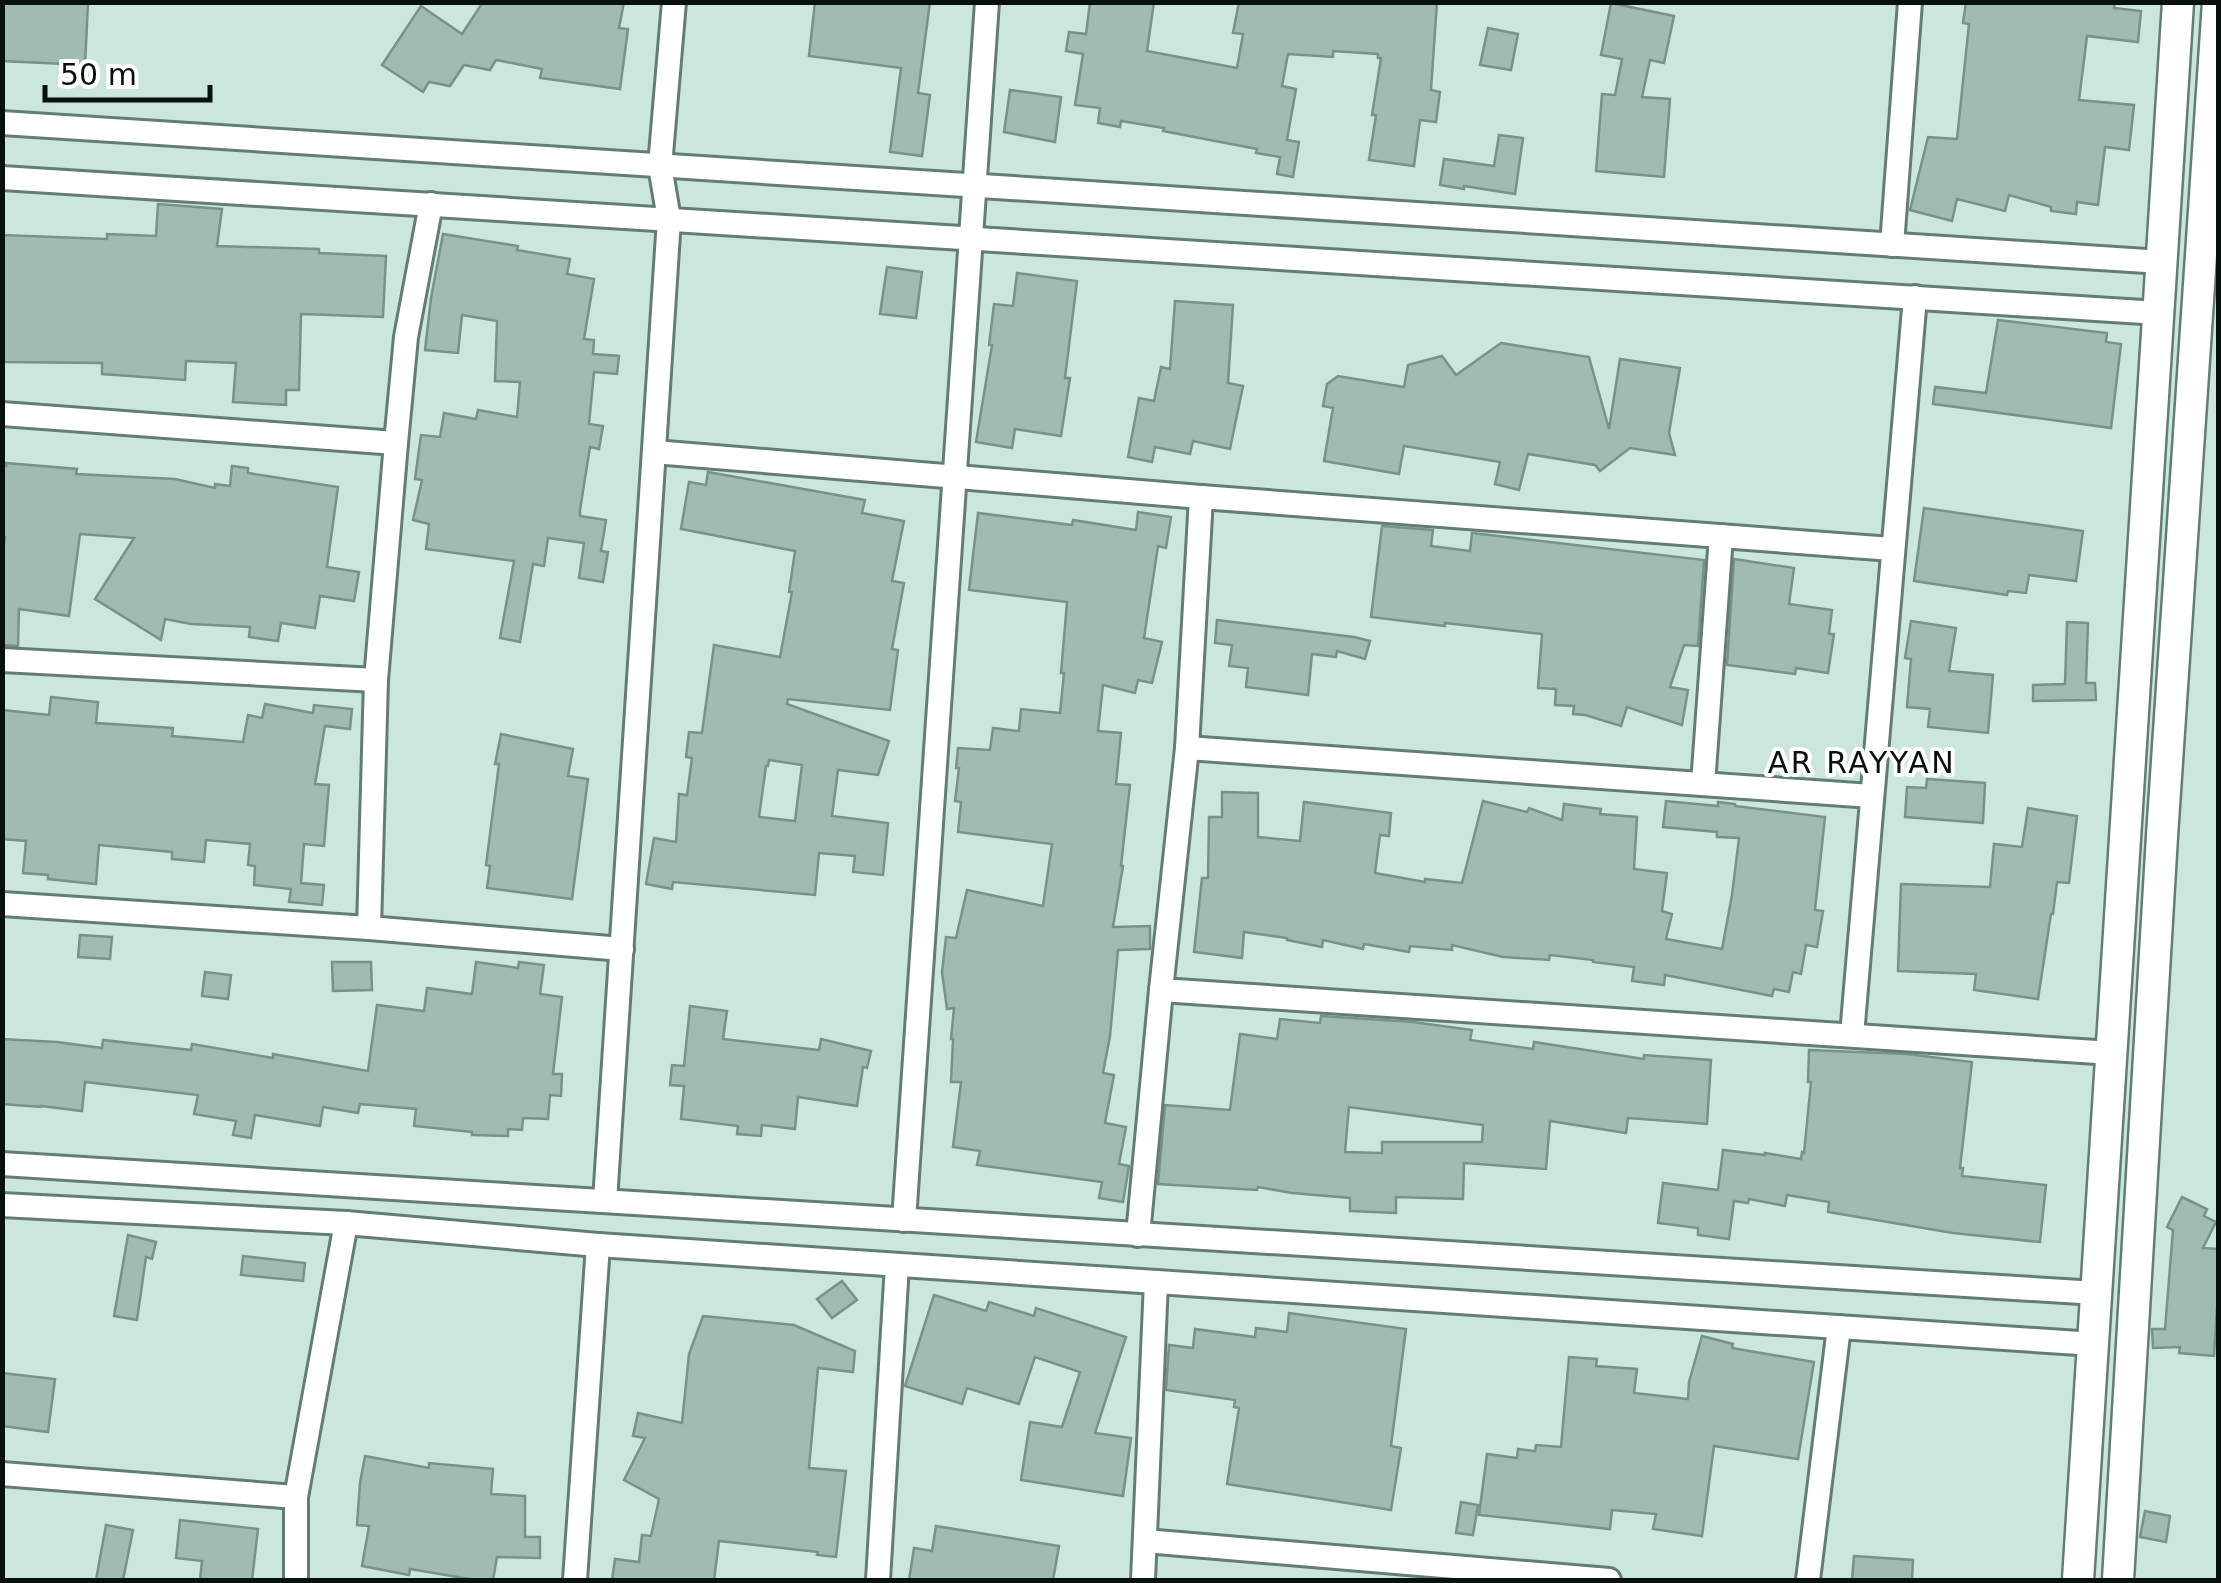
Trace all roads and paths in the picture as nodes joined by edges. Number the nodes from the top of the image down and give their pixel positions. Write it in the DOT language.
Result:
graph roads {
  1 [pos="674,2"];
  2 [pos="987,2"];
  3 [pos="1910,2"];
  4 [pos="2178,2"];
  5 [pos="2218,2"];
  6 [pos="2,124"];
  7 [pos="660,166"];
  8 [pos="2,178"];
  9 [pos="974,186"];
  10 [pos="431,204"];
  11 [pos="669,220"];
  12 [pos="970,238"];
  13 [pos="1892,245"];
  14 [pos="2162,262"];
  15 [pos="1915,298"];
  16 [pos="2159,313"];
  17 [pos="2,414"];
  18 [pos="396,443"];
  19 [pos="654,452"];
  20 [pos="954,477"];
  21 [pos="1202,497"];
  22 [pos="1721,536"];
  23 [pos="1892,549"];
  24 [pos="2,660"];
  25 [pos="376,680"];
  26 [pos="1187,748"];
  27 [pos="1702,784"];
  28 [pos="1872,796"];
  29 [pos="2,904"];
  30 [pos="368,928"];
  31 [pos="622,949"];
  32 [pos="1161,990"];
  33 [pos="1852,1036"];
  34 [pos="2112,1053"];
  35 [pos="2,1164"];
  36 [pos="605,1201"];
  37 [pos="2,1205"];
  38 [pos="904,1220"];
  39 [pos="346,1222"];
  40 [pos="1138,1235"];
  41 [pos="598,1245"];
  42 [pos="898,1265"];
  43 [pos="1156,1282"];
  44 [pos="2097,1293"];
  45 [pos="1838,1327"];
  46 [pos="2094,1344"];
  47 [pos="2,1474"];
  48 [pos="296,1497"];
  49 [pos="1144,1540"];
  50 [pos="296,1580"];
  51 [pos="575,1580"];
  52 [pos="878,1580"];
  53 [pos="1143,1580"];
  54 [pos="1610,1580"];
  55 [pos="1808,1580"];
  56 [pos="2078,1580"];
  57 [pos="2118,1580"];
  1 -- 7 [label="street"];
  2 -- 9 [label="street"];
  3 -- 13 [label="street"];
  4 -- 14 [label="street"];
  5 -- 57 [label="street"];
  6 -- 7 [label="street"];
  7 -- 9 [label="street"];
  7 -- 11 [label="street"];
  8 -- 10 [label="street"];
  9 -- 12 [label="street"];
  9 -- 13 [label="street"];
  10 -- 11 [label="street"];
  10 -- 18 [label="street"];
  11 -- 12 [label="street"];
  11 -- 19 [label="street"];
  12 -- 15 [label="street"];
  12 -- 20 [label="street"];
  13 -- 14 [label="street"];
  14 -- 16 [label="street"];
  15 -- 16 [label="street"];
  15 -- 23 [label="street"];
  16 -- 34 [label="street"];
  17 -- 18 [label="street"];
  18 -- 25 [label="street"];
  19 -- 20 [label="street"];
  19 -- 31 [label="street"];
  20 -- 21 [label="street"];
  20 -- 38 [label="street"];
  21 -- 22 [label="street"];
  21 -- 26 [label="street"];
  22 -- 23 [label="street"];
  22 -- 27 [label="street"];
  23 -- 28 [label="street"];
  24 -- 25 [label="street"];
  25 -- 30 [label="street"];
  26 -- 27 [label="street"];
  26 -- 32 [label="street"];
  27 -- 28 [label="street"];
  28 -- 33 [label="street"];
  29 -- 30 [label="street"];
  30 -- 31 [label="street"];
  31 -- 36 [label="street"];
  32 -- 33 [label="street"];
  32 -- 40 [label="street"];
  33 -- 34 [label="street"];
  34 -- 44 [label="street"];
  35 -- 36 [label="street"];
  36 -- 38 [label="street"];
  37 -- 39 [label="street"];
  38 -- 40 [label="street"];
  39 -- 41 [label="street"];
  39 -- 48 [label="street"];
  40 -- 44 [label="street"];
  41 -- 42 [label="street"];
  41 -- 51 [label="street"];
  42 -- 43 [label="street"];
  42 -- 52 [label="street"];
  43 -- 45 [label="street"];
  43 -- 49 [label="street"];
  44 -- 46 [label="street"];
  45 -- 46 [label="street"];
  45 -- 55 [label="street"];
  46 -- 56 [label="street"];
  47 -- 48 [label="street"];
  48 -- 50 [label="street"];
  49 -- 53 [label="street"];
  49 -- 54 [label="street"];
}
